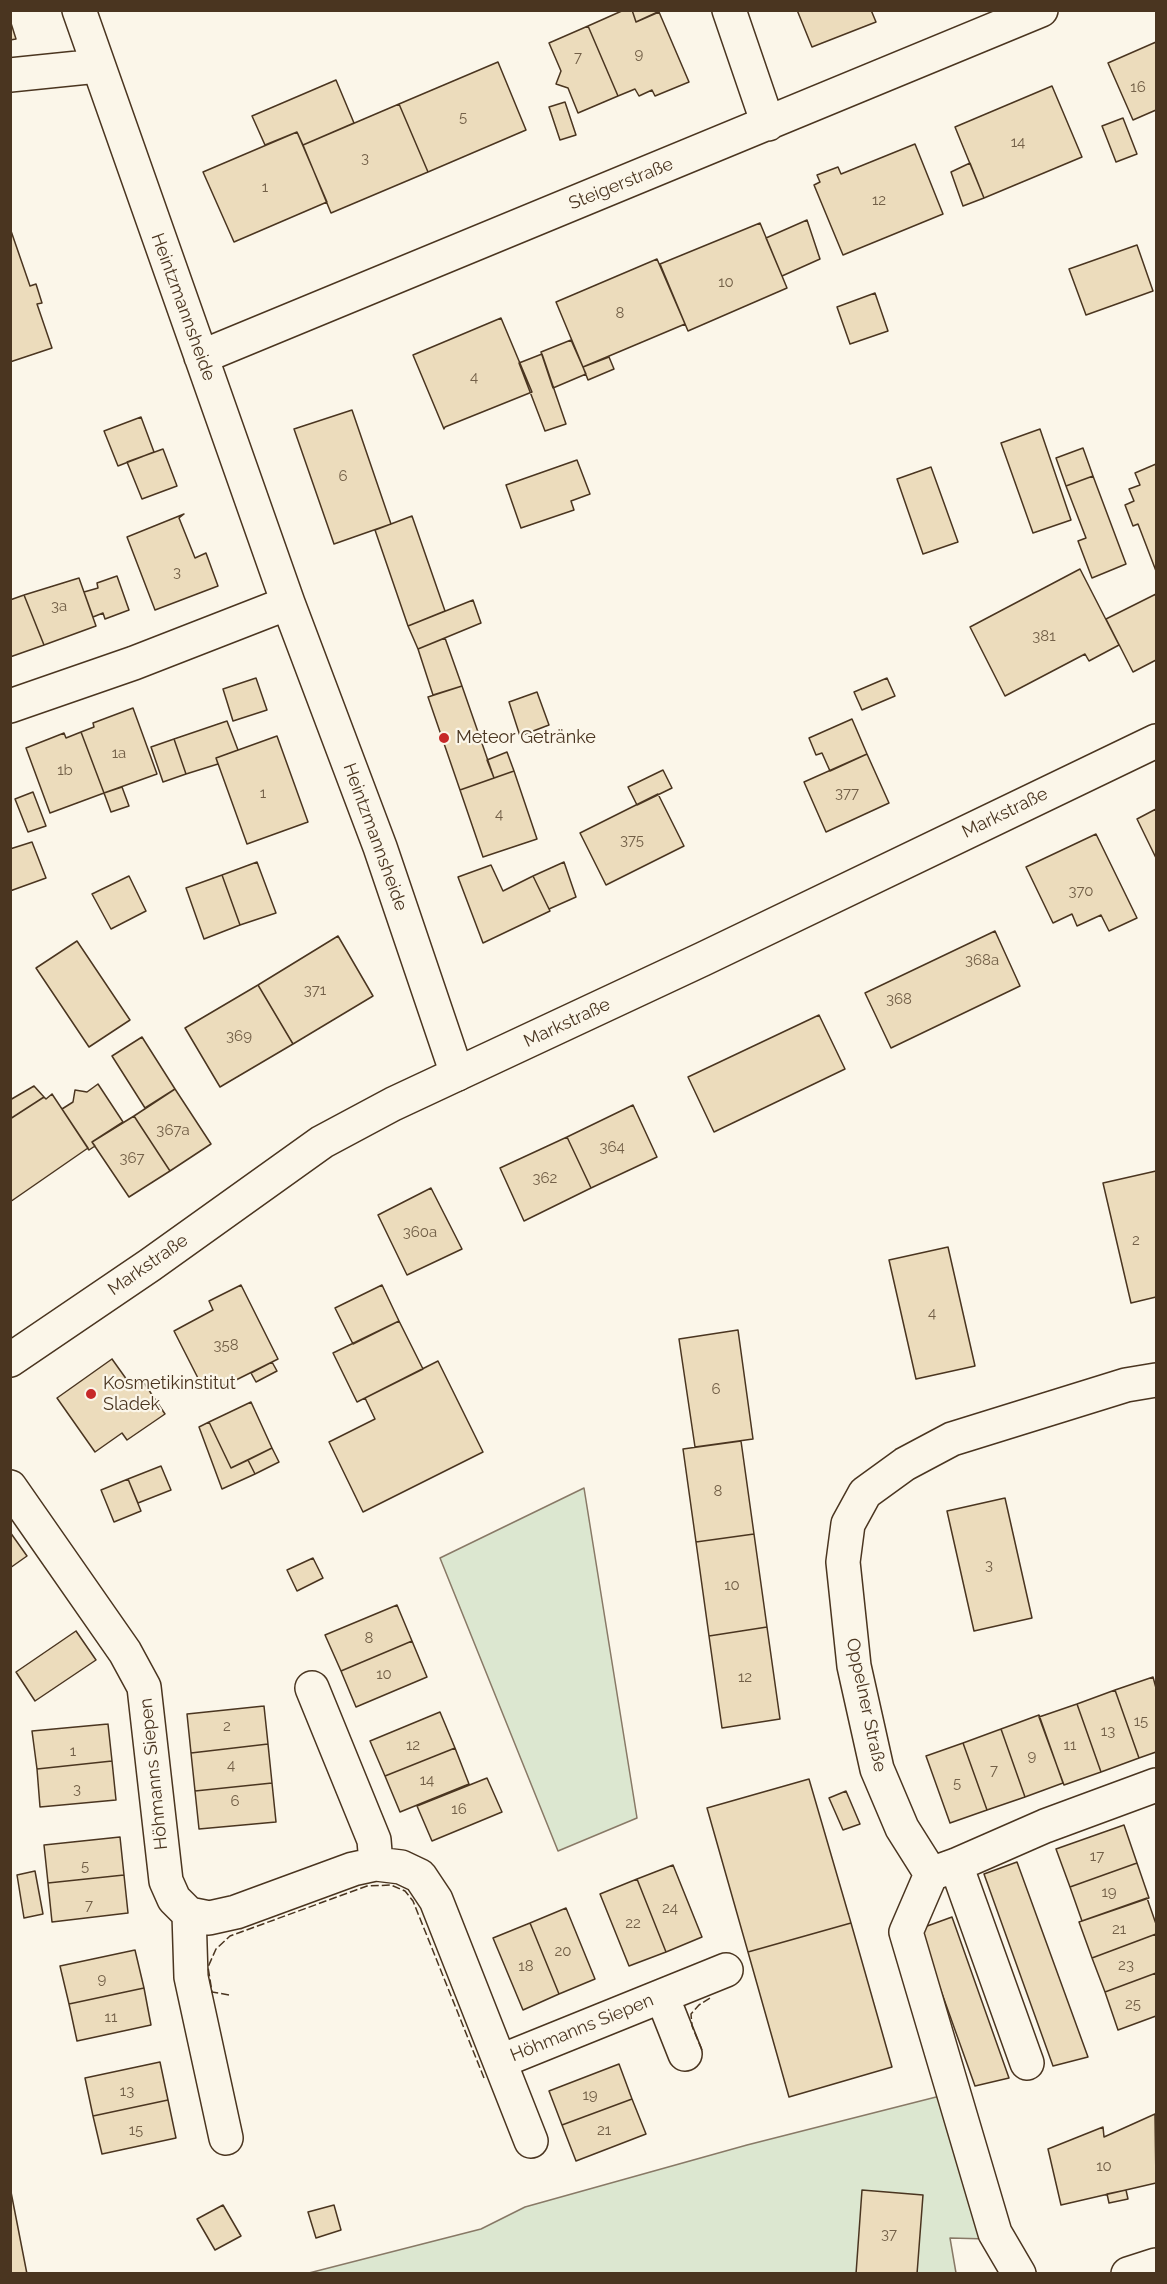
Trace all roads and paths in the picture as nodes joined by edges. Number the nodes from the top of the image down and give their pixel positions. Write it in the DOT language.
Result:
graph roads {
  1 [pos="79,10"];
  2 [pos="729,10"];
  3 [pos="1041,10"];
  4 [pos="98,66"];
  5 [pos="10,75"];
  6 [pos="768,124"];
  7 [pos="201,357"];
  8 [pos="288,603"];
  9 [pos="10,706"];
  10 [pos="1156,741"];
  11 [pos="457,1074"];
  12 [pos="10,1360"];
  13 [pos="1156,1380"];
  14 [pos="10,1487"];
  15 [pos="312,1688"];
  16 [pos="1156,1785"];
  17 [pos="376,1864"];
  18 [pos="943,1870"];
  19 [pos="189,1914"];
  20 [pos="726,1970"];
  21 [pos="662,1996"];
  22 [pos="685,2054"];
  23 [pos="501,2061"];
  24 [pos="1027,2063"];
  25 [pos="226,2138"];
  26 [pos="531,2141"];
  27 [pos="1156,2265"];
  28 [pos="1018,2274"];
  29 [pos="1128,2274"];
  1 -- 4 [label="street, Heintzmannsheide"];
  2 -- 6 [label="street"];
  3 -- 6 [label="street, Steigerstraße"];
  4 -- 5 [label="street"];
  4 -- 7 [label="street, Heintzmannsheide"];
  6 -- 7 [label="street, Steigerstraße"];
  7 -- 8 [label="street, Heintzmannsheide"];
  8 -- 9 [label="street"];
  8 -- 11 [label="street, Heintzmannsheide"];
  10 -- 11 [label="street, Markstraße"];
  11 -- 12 [label="street, Markstraße"];
  13 -- 18 [label="street, Oppelner Straße"];
  14 -- 19 [label="street, Höhmanns Siepen"];
  15 -- 17 [label="street"];
  16 -- 18 [label="street"];
  17 -- 19 [label="street, Höhmanns Siepen"];
  17 -- 23 [label="street, Höhmanns Siepen"];
  18 -- 24 [label="street, Oppelner Straße"];
  18 -- 28 [label="street"];
  19 -- 25 [label="street"];
  20 -- 21 [label="street, Höhmanns Siepen"];
  21 -- 22 [label="street, Höhmanns Siepen"];
  21 -- 23 [label="street, Höhmanns Siepen"];
  23 -- 26 [label="street, Höhmanns Siepen"];
  27 -- 29 [label="street"];
}
